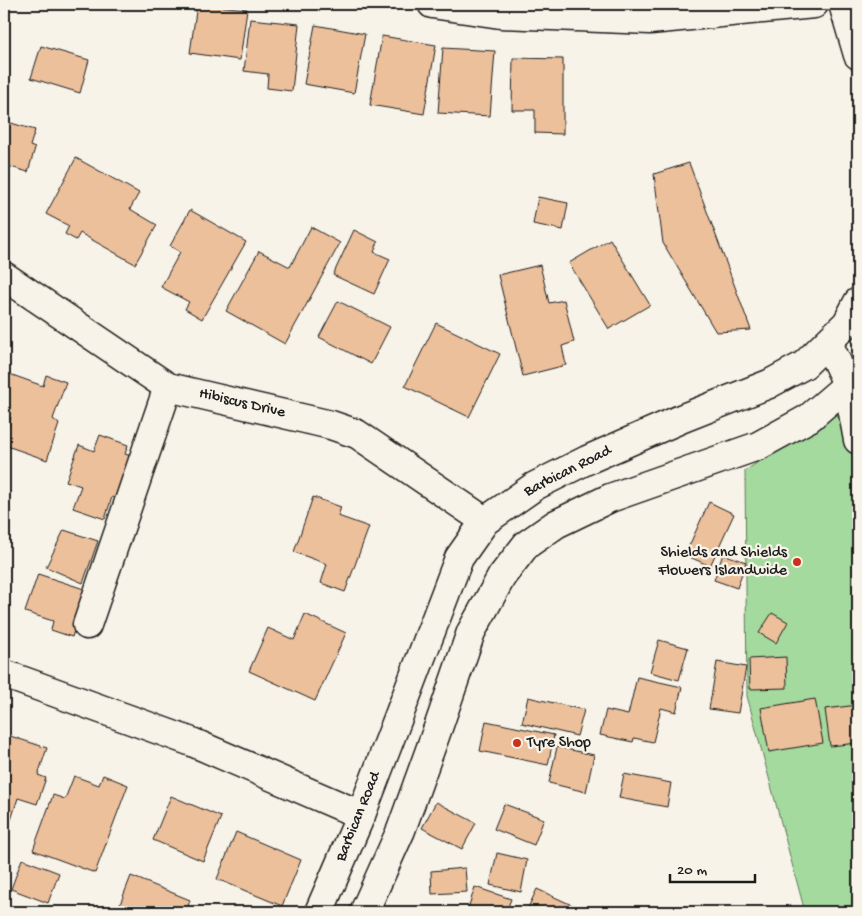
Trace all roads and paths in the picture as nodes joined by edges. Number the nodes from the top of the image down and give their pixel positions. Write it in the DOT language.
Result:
graph roads {
  1 [pos="432,4"];
  2 [pos="814,4"];
  3 [pos="843,4"];
  4 [pos="858,55"];
  5 [pos="4,276"];
  6 [pos="858,302"];
  7 [pos="828,343"];
  8 [pos="853,381"];
  9 [pos="168,387"];
  10 [pos="858,440"];
  11 [pos="485,521"];
  12 [pos="86,625"];
  13 [pos="4,674"];
  14 [pos="362,815"];
  15 [pos="319,912"];
  16 [pos="364,912"];
  1 -- 2 [label="main road"];
  3 -- 4 [label="main road"];
  5 -- 9 [label="main road, Hibiscus Drive"];
  6 -- 7 [label="main road, Barbican Road"];
  7 -- 8 [label="main road"];
  7 -- 11 [label="main road, Barbican Road"];
  8 -- 10 [label="main road"];
  8 -- 16 [label="main road"];
  9 -- 11 [label="main road, Hibiscus Drive"];
  9 -- 12 [label="main road"];
  11 -- 14 [label="main road, Barbican Road"];
  13 -- 14 [label="main road"];
  14 -- 15 [label="main road, Barbican Road"];
}
